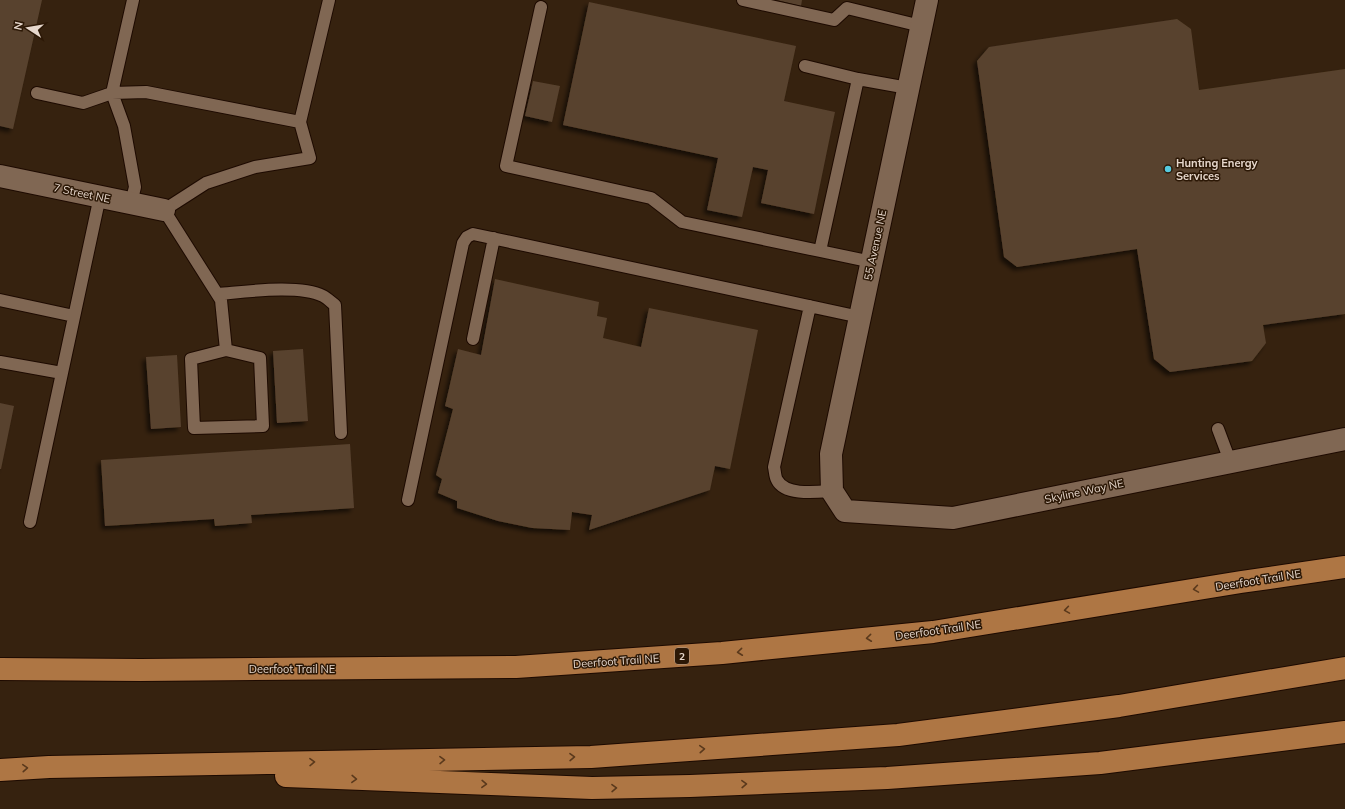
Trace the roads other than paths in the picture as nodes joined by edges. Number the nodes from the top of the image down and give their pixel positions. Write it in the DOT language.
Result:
graph roads {
  1 [pos="133,0"];
  2 [pos="329,0"];
  3 [pos="743,0"];
  4 [pos="927,0"];
  5 [pos="848,4"];
  6 [pos="541,7"];
  7 [pos="921,26"];
  8 [pos="805,66"];
  9 [pos="858,79"];
  10 [pos="908,88"];
  11 [pos="112,93"];
  12 [pos="37,94"];
  13 [pos="300,122"];
  14 [pos="0,176"];
  15 [pos="100,196"];
  16 [pos="131,203"];
  17 [pos="164,210"];
  18 [pos="494,238"];
  19 [pos="820,251"];
  20 [pos="872,262"];
  21 [pos="218,294"];
  22 [pos="0,300"];
  23 [pos="810,306"];
  24 [pos="74,316"];
  25 [pos="860,317"];
  26 [pos="473,339"];
  27 [pos="226,350"];
  28 [pos="0,362"];
  29 [pos="62,374"];
  30 [pos="1218,429"];
  31 [pos="341,433"];
  32 [pos="1345,439"];
  33 [pos="1230,461"];
  34 [pos="832,492"];
  35 [pos="408,500"];
  36 [pos="30,522"];
  37 [pos="1345,567"];
  38 [pos="4,668"];
  39 [pos="1345,668"];
  40 [pos="1345,732"];
  41 [pos="49,767"];
  42 [pos="0,770"];
  1 -- 11 [label="lane"];
  2 -- 13 [label="lane"];
  3 -- 5 [label="lane"];
  4 -- 7 [label="street, 55 Avenue NE"];
  5 -- 7 [label="lane"];
  6 -- 19 [label="lane"];
  7 -- 10 [label="street, 55 Avenue NE"];
  8 -- 9 [label="lane"];
  9 -- 10 [label="lane"];
  9 -- 19 [label="lane"];
  10 -- 20 [label="street, 55 Avenue NE"];
  11 -- 12 [label="lane"];
  11 -- 13 [label="lane"];
  11 -- 16 [label="lane"];
  13 -- 17 [label="lane"];
  14 -- 15 [label="street, 7 Street NE"];
  15 -- 16 [label="street, 7 Street NE"];
  15 -- 24 [label="lane"];
  16 -- 17 [label="street, 7 Street NE"];
  17 -- 21 [label="lane"];
  18 -- 23 [label="lane"];
  18 -- 26 [label="lane"];
  18 -- 35 [label="lane"];
  19 -- 20 [label="lane"];
  20 -- 25 [label="street, 55 Avenue NE"];
  21 -- 27 [label="lane"];
  21 -- 31 [label="lane"];
  22 -- 24 [label="lane"];
  23 -- 25 [label="lane"];
  23 -- 34 [label="lane"];
  24 -- 29 [label="lane"];
  25 -- 34 [label="street, 55 Avenue NE"];
  27 -- 27 [label="lane"];
  28 -- 29 [label="lane"];
  29 -- 36 [label="lane"];
  30 -- 33 [label="lane"];
  32 -- 33 [label="street, Skyline Way NE"];
  33 -- 34 [label="street, Skyline Way NE"];
  37 -- 38 [label="highway, Deerfoot Trail NE / 2, one-way"];
  41 -- 39 [label="highway, one-way"];
  41 -- 40 [label="highway, one-way"];
  42 -- 41 [label="highway, one-way"];
}
